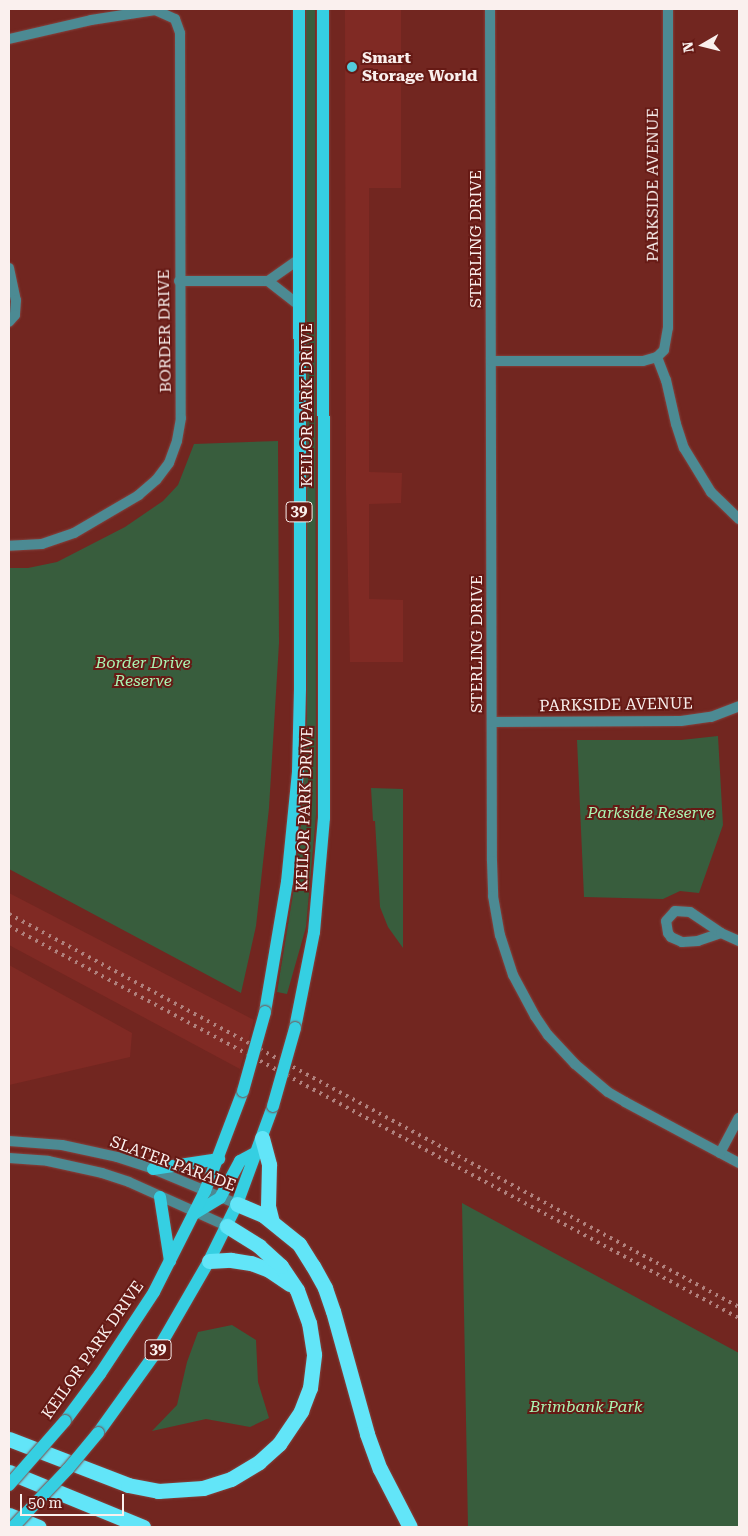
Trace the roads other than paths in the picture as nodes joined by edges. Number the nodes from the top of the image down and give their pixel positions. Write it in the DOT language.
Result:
graph roads {
  1 [pos="299,9"];
  2 [pos="323,9"];
  3 [pos="490,9"];
  4 [pos="668,9"];
  5 [pos="169,11"];
  6 [pos="9,39"];
  7 [pos="299,259"];
  8 [pos="9,268"];
  9 [pos="179,281"];
  10 [pos="268,281"];
  11 [pos="299,305"];
  12 [pos="9,322"];
  13 [pos="657,358"];
  14 [pos="492,361"];
  15 [pos="739,519"];
  16 [pos="9,546"];
  17 [pos="739,706"];
  18 [pos="492,722"];
  19 [pos="722,933"];
  20 [pos="739,942"];
  21 [pos="739,1118"];
  22 [pos="9,1141"];
  23 [pos="260,1145"];
  24 [pos="720,1153"];
  25 [pos="9,1158"];
  26 [pos="218,1159"];
  27 [pos="739,1163"];
  28 [pos="153,1169"];
  29 [pos="205,1191"];
  30 [pos="160,1198"];
  31 [pos="220,1198"];
  32 [pos="237,1204"];
  33 [pos="195,1213"];
  34 [pos="272,1222"];
  35 [pos="227,1226"];
  36 [pos="170,1261"];
  37 [pos="209,1261"];
  38 [pos="297,1290"];
  39 [pos="9,1439"];
  40 [pos="9,1472"];
  41 [pos="9,1485"];
  42 [pos="9,1515"];
  43 [pos="13,1527"];
  44 [pos="39,1527"];
  45 [pos="142,1527"];
  46 [pos="410,1527"];
  1 -- 7 [label="main road, KEILOR PARK DRIVE / 39"];
  2 -- 23 [label="main road, KEILOR PARK DRIVE / 39, bridge"];
  3 -- 14 [label="street, STERLING DRIVE"];
  4 -- 13 [label="street, PARKSIDE AVENUE"];
  5 -- 6 [label="street, BORDER DRIVE"];
  5 -- 9 [label="street, BORDER DRIVE"];
  7 -- 10 [label="street"];
  7 -- 11 [label="main road, KEILOR PARK DRIVE / 39"];
  8 -- 12 [label="street"];
  9 -- 10 [label="street"];
  9 -- 16 [label="street, BORDER DRIVE"];
  10 -- 11 [label="street"];
  11 -- 26 [label="main road, KEILOR PARK DRIVE / 39, bridge"];
  13 -- 14 [label="street"];
  13 -- 15 [label="street"];
  14 -- 18 [label="street, STERLING DRIVE"];
  17 -- 18 [label="street, PARKSIDE AVENUE"];
  18 -- 24 [label="street, STERLING DRIVE"];
  19 -- 19 [label="street"];
  19 -- 20 [label="street"];
  21 -- 24 [label="street"];
  22 -- 28 [label="street, SLATER PARADE"];
  23 -- 31 [label="main road"];
  23 -- 32 [label="main road, KEILOR PARK DRIVE / 39"];
  23 -- 34 [label="highway"];
  24 -- 27 [label="street, STERLING DRIVE"];
  25 -- 30 [label="street, SLATER PARADE"];
  26 -- 28 [label="main road"];
  26 -- 29 [label="main road, KEILOR PARK DRIVE / 39"];
  28 -- 29 [label="street, SLATER PARADE"];
  29 -- 31 [label="street, SLATER PARADE"];
  29 -- 33 [label="main road, KEILOR PARK DRIVE / 39"];
  30 -- 33 [label="street, SLATER PARADE"];
  30 -- 36 [label="main road"];
  31 -- 32 [label="street, SLATER PARADE"];
  31 -- 33 [label="main road"];
  32 -- 34 [label="highway"];
  32 -- 35 [label="main road, KEILOR PARK DRIVE / 39"];
  33 -- 35 [label="street, SLATER PARADE"];
  33 -- 36 [label="main road, KEILOR PARK DRIVE / 39"];
  34 -- 46 [label="highway"];
  35 -- 37 [label="main road, KEILOR PARK DRIVE / 39"];
  35 -- 38 [label="highway"];
  36 -- 41 [label="main road, KEILOR PARK DRIVE / 39, bridge"];
  37 -- 38 [label="highway"];
  37 -- 43 [label="main road, KEILOR PARK DRIVE / 39, bridge"];
  38 -- 39 [label="highway"];
  40 -- 45 [label="highway"];
  42 -- 44 [label="highway"];
}
